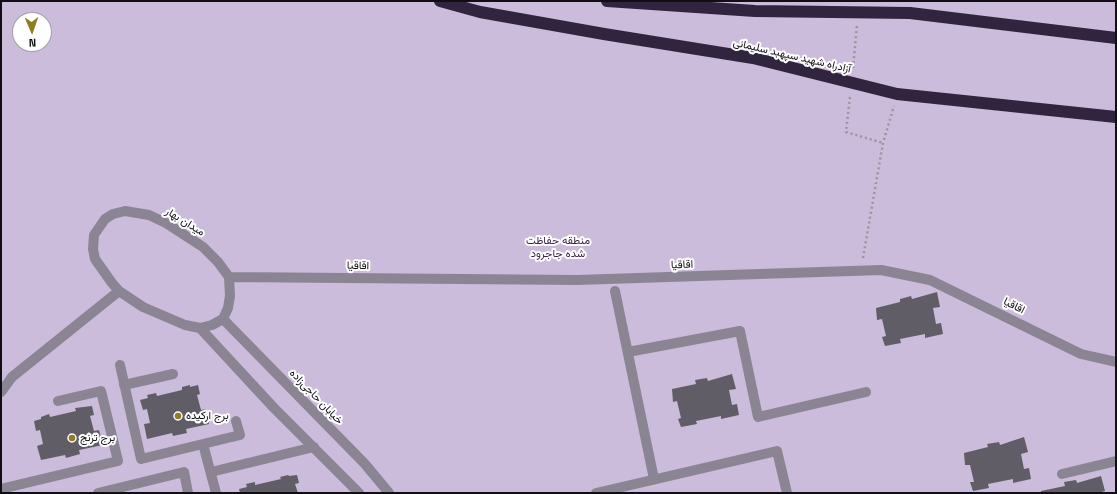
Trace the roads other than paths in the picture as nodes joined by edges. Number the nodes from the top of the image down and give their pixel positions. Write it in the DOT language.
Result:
graph roads {
  1 [pos="440,1"];
  2 [pos="607,1"];
  3 [pos="1116,38"];
  4 [pos="1116,117"];
  5 [pos="229,276"];
  6 [pos="119,291"];
  7 [pos="615,291"];
  8 [pos="223,319"];
  9 [pos="200,328"];
  10 [pos="628,352"];
  11 [pos="1116,362"];
  12 [pos="120,365"];
  13 [pos="173,374"];
  14 [pos="124,385"];
  15 [pos="1,392"];
  16 [pos="866,392"];
  17 [pos="58,401"];
  18 [pos="236,421"];
  19 [pos="203,444"];
  20 [pos="314,447"];
  21 [pos="1116,461"];
  22 [pos="211,472"];
  23 [pos="1062,474"];
  24 [pos="654,479"];
  25 [pos="1,489"];
  26 [pos="98,493"];
  27 [pos="188,493"];
  28 [pos="216,493"];
  29 [pos="359,493"];
  30 [pos="389,493"];
  31 [pos="596,493"];
  32 [pos="787,493"];
  1 -- 4 [label="highway, آزادراه شهید سپهبد سلیمانی"];
  2 -- 3 [label="highway"];
  5 -- 6 [label="street, میدان بهار"];
  5 -- 8 [label="street"];
  5 -- 11 [label="street, اقاقیا"];
  6 -- 9 [label="street, میدان بهار"];
  6 -- 15 [label="street"];
  7 -- 10 [label="street"];
  8 -- 9 [label="street"];
  8 -- 30 [label="street, خیابان حاجی‌زاده"];
  9 -- 20 [label="street"];
  10 -- 16 [label="street"];
  10 -- 24 [label="street"];
  12 -- 14 [label="street"];
  13 -- 14 [label="street"];
  14 -- 19 [label="street"];
  17 -- 25 [label="street"];
  18 -- 19 [label="street"];
  19 -- 22 [label="street"];
  20 -- 22 [label="street"];
  20 -- 29 [label="street"];
  21 -- 23 [label="street"];
  22 -- 28 [label="street"];
  24 -- 31 [label="street"];
  24 -- 32 [label="street"];
  26 -- 27 [label="street"];
}
